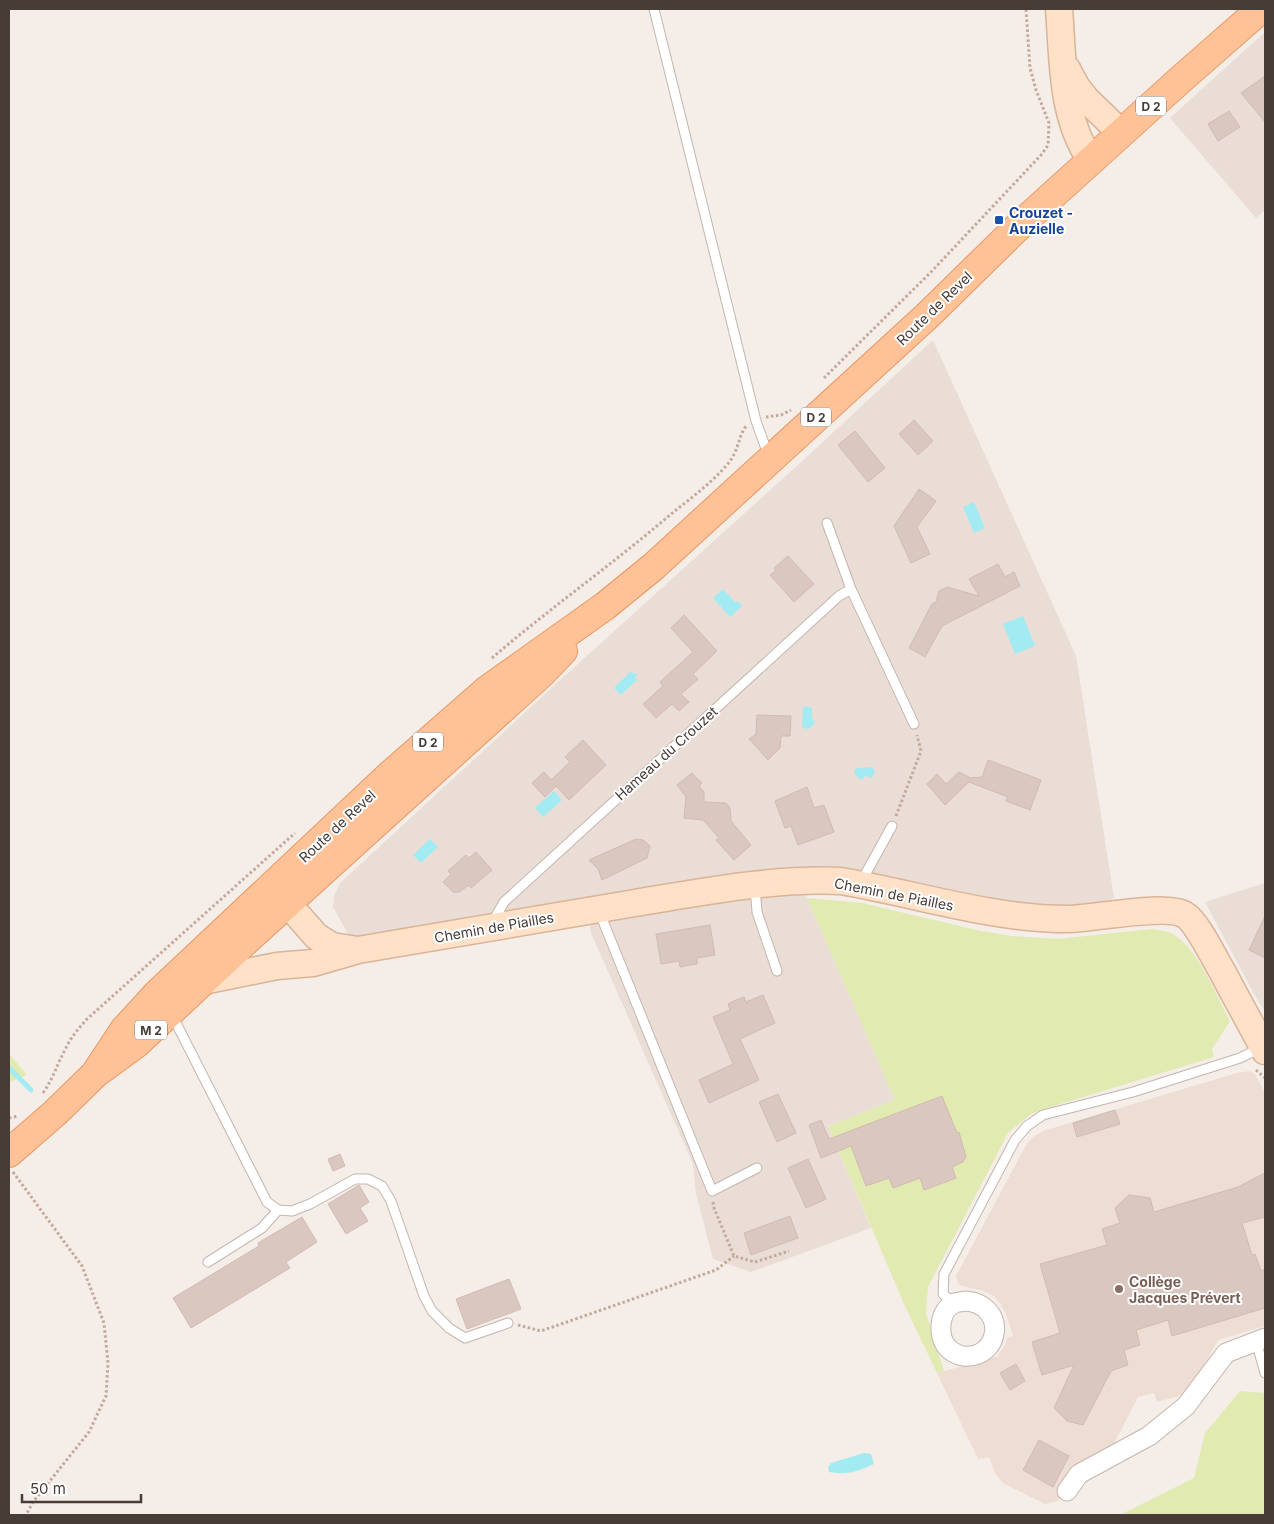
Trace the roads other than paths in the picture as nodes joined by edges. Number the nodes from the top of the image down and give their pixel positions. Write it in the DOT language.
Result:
graph roads {
  1 [pos="654,9"];
  2 [pos="1059,9"];
  3 [pos="1261,9"];
  4 [pos="1064,62"];
  5 [pos="1121,133"];
  6 [pos="1091,160"];
  7 [pos="770,460"];
  8 [pos="827,523"];
  9 [pos="851,589"];
  10 [pos="605,606"];
  11 [pos="914,724"];
  12 [pos="892,826"];
  13 [pos="755,885"];
  14 [pos="862,885"];
  15 [pos="258,899"];
  16 [pos="288,904"];
  17 [pos="600,909"];
  18 [pos="495,927"];
  19 [pos="250,938"];
  20 [pos="358,950"];
  21 [pos="277,966"];
  22 [pos="777,971"];
  23 [pos="203,981"];
  24 [pos="163,1003"];
  25 [pos="1261,1055"];
  26 [pos="10,1161"];
  27 [pos="757,1168"];
  28 [pos="278,1210"];
  29 [pos="208,1262"];
  30 [pos="954,1304"];
  31 [pos="508,1322"];
  32 [pos="1261,1339"];
  33 [pos="1265,1372"];
  34 [pos="1067,1490"];
  1 -- 7 [label="lane"];
  2 -- 4 [label="street"];
  3 -- 5 [label="main road, Route de Revel / D 2"];
  4 -- 5 [label="street"];
  4 -- 6 [label="street"];
  5 -- 6 [label="main road, Route de Revel / D 2"];
  6 -- 7 [label="main road, Route de Revel / D 2"];
  7 -- 10 [label="main road, Route de Revel / D 2"];
  8 -- 9 [label="lane"];
  9 -- 11 [label="lane"];
  9 -- 18 [label="lane, Hameau du Crouzet"];
  10 -- 15 [label="main road, Route de Revel / D 2"];
  10 -- 16 [label="main road, Route de Revel / D 2"];
  12 -- 14 [label="lane"];
  13 -- 14 [label="street, Chemin de Piailles"];
  13 -- 17 [label="street, Chemin de Piailles"];
  13 -- 22 [label="lane"];
  14 -- 25 [label="street, Chemin de Piailles"];
  15 -- 16 [label="street, Chemin de Piailles"];
  15 -- 19 [label="street"];
  15 -- 24 [label="main road, Route de Revel / M 2"];
  16 -- 19 [label="main road, Route de Revel / M 2"];
  16 -- 20 [label="street, Chemin de Piailles"];
  17 -- 18 [label="street, Chemin de Piailles"];
  17 -- 27 [label="lane"];
  18 -- 20 [label="street, Chemin de Piailles"];
  19 -- 21 [label="street"];
  19 -- 23 [label="main road, Route de Revel / M 2"];
  20 -- 21 [label="street, Chemin de Piailles"];
  21 -- 23 [label="street, Chemin de Piailles"];
  23 -- 24 [label="main road, Route de Revel / M 2"];
  24 -- 26 [label="main road, Route de Revel / M 2"];
  24 -- 28 [label="lane"];
  25 -- 30 [label="lane"];
  28 -- 29 [label="lane"];
  28 -- 31 [label="lane"];
  32 -- 33 [label="lane"];
  32 -- 34 [label="street"];
}
